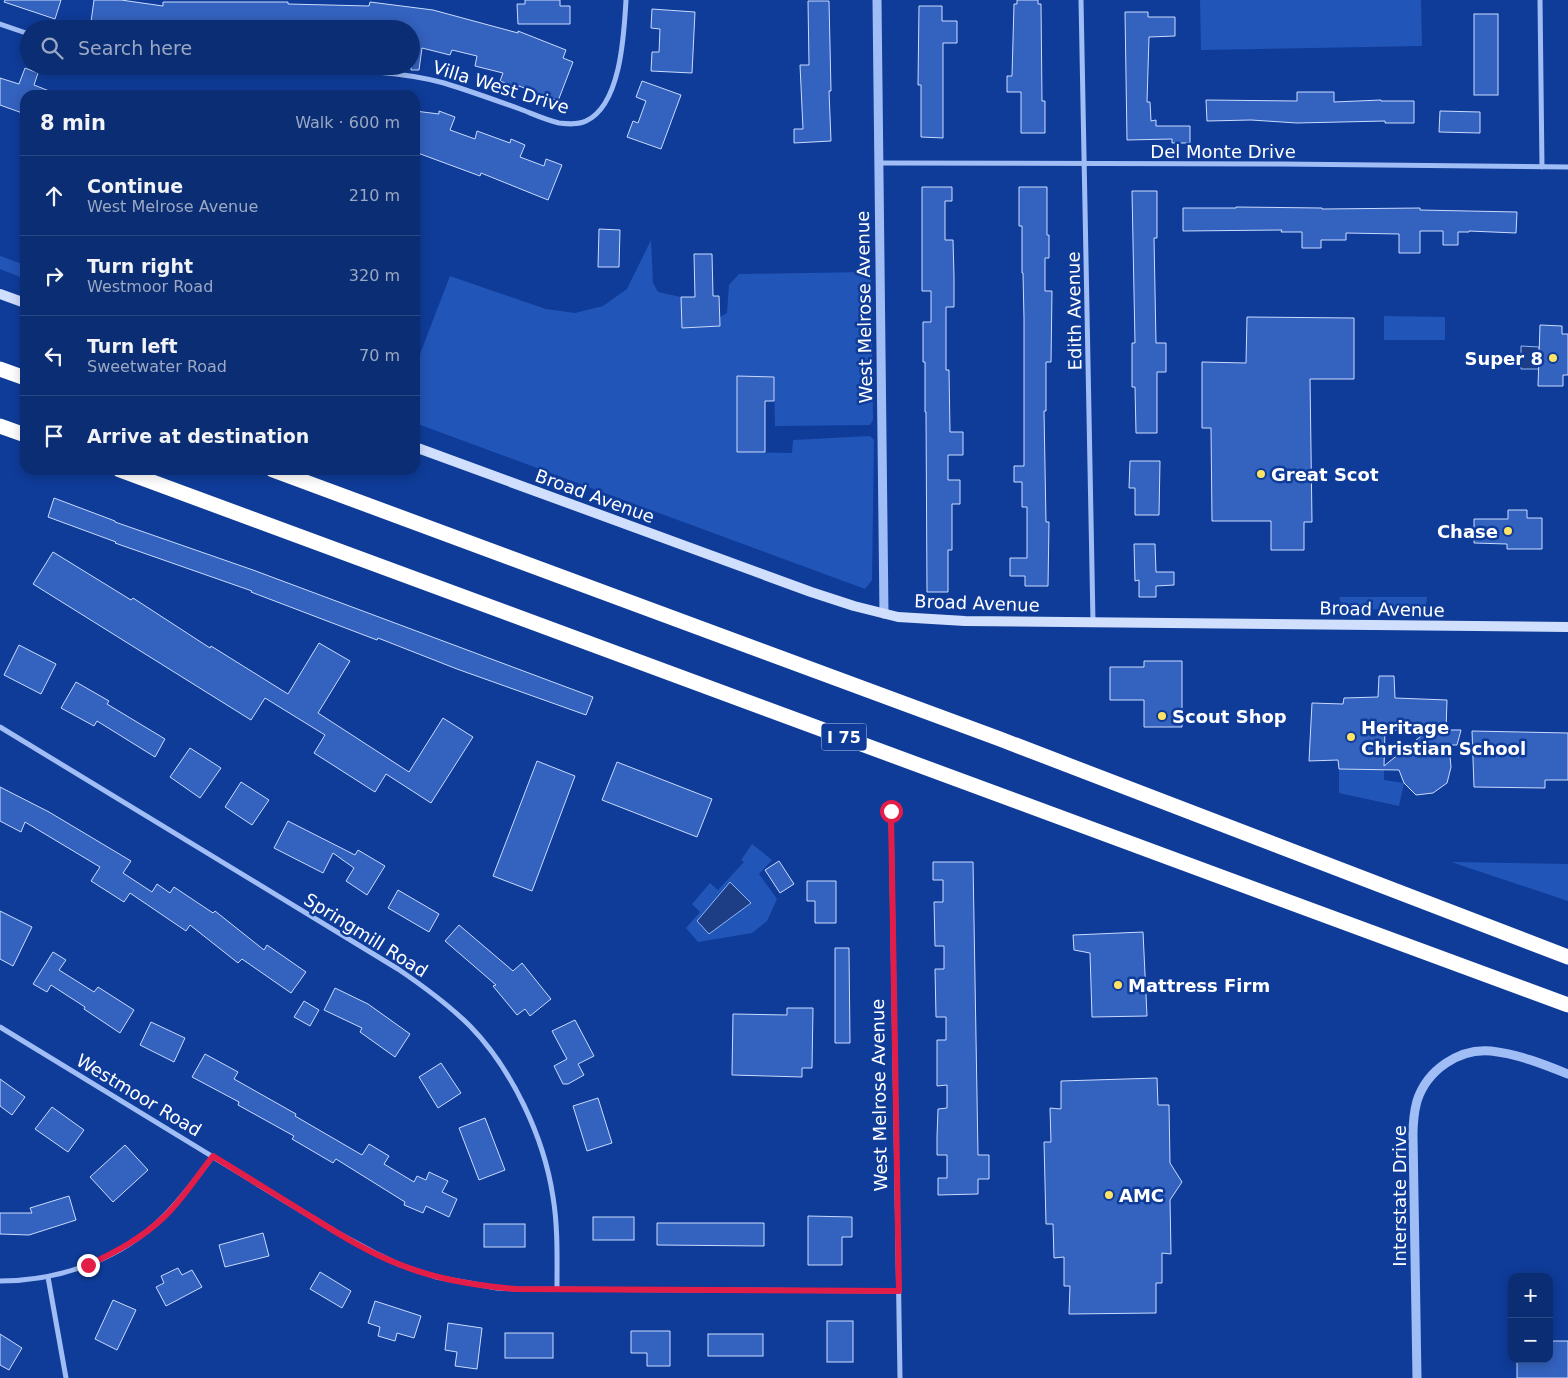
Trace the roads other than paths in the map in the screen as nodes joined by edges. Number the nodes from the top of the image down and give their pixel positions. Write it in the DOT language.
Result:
graph roads {
  1 [pos="626,0"];
  2 [pos="876,0"];
  3 [pos="1081,0"];
  4 [pos="1540,0"];
  5 [pos="0,24"];
  6 [pos="20,31"];
  7 [pos="405,75"];
  8 [pos="878,163"];
  9 [pos="1085,164"];
  10 [pos="1542,167"];
  11 [pos="1568,168"];
  12 [pos="0,294"];
  13 [pos="20,302"];
  14 [pos="0,369"];
  15 [pos="20,376"];
  16 [pos="0,426"];
  17 [pos="20,433"];
  18 [pos="420,449"];
  19 [pos="134,475"];
  20 [pos="287,475"];
  21 [pos="884,614"];
  22 [pos="1093,622"];
  23 [pos="1568,627"];
  24 [pos="0,727"];
  25 [pos="891,811"];
  26 [pos="1568,957"];
  27 [pos="1568,1005"];
  28 [pos="0,1027"];
  29 [pos="1568,1074"];
  30 [pos="213,1156"];
  31 [pos="48,1277"];
  32 [pos="0,1281"];
  33 [pos="557,1288"];
  34 [pos="899,1291"];
  35 [pos="66,1378"];
  36 [pos="900,1378"];
  37 [pos="1417,1378"];
  1 -- 7 [label="street, Villa West Drive"];
  2 -- 8 [label="street, West Melrose Avenue"];
  3 -- 9 [label="street, Edith Avenue"];
  4 -- 10 [label="street"];
  5 -- 6 [label="street"];
  8 -- 9 [label="street, Del Monte Drive"];
  8 -- 21 [label="street, West Melrose Avenue"];
  9 -- 10 [label="street, Del Monte Drive"];
  9 -- 22 [label="street, Edith Avenue"];
  10 -- 11 [label="street, Del Monte Drive"];
  12 -- 13 [label="main road"];
  14 -- 15 [label="highway"];
  16 -- 17 [label="highway"];
  18 -- 21 [label="main road, Broad Avenue"];
  19 -- 27 [label="highway, I 75"];
  20 -- 26 [label="highway"];
  21 -- 22 [label="main road, Broad Avenue"];
  22 -- 23 [label="main road, Broad Avenue"];
  24 -- 33 [label="street, Springmill Road"];
  25 -- 34 [label="street, West Melrose Avenue"];
  28 -- 30 [label="street, Westmoor Road"];
  29 -- 37 [label="street, Interstate Drive"];
  30 -- 31 [label="street"];
  30 -- 33 [label="street, Westmoor Road"];
  31 -- 32 [label="street"];
  31 -- 35 [label="street"];
  33 -- 34 [label="street, Westmoor Road"];
  34 -- 36 [label="street, West Melrose Avenue"];
}
